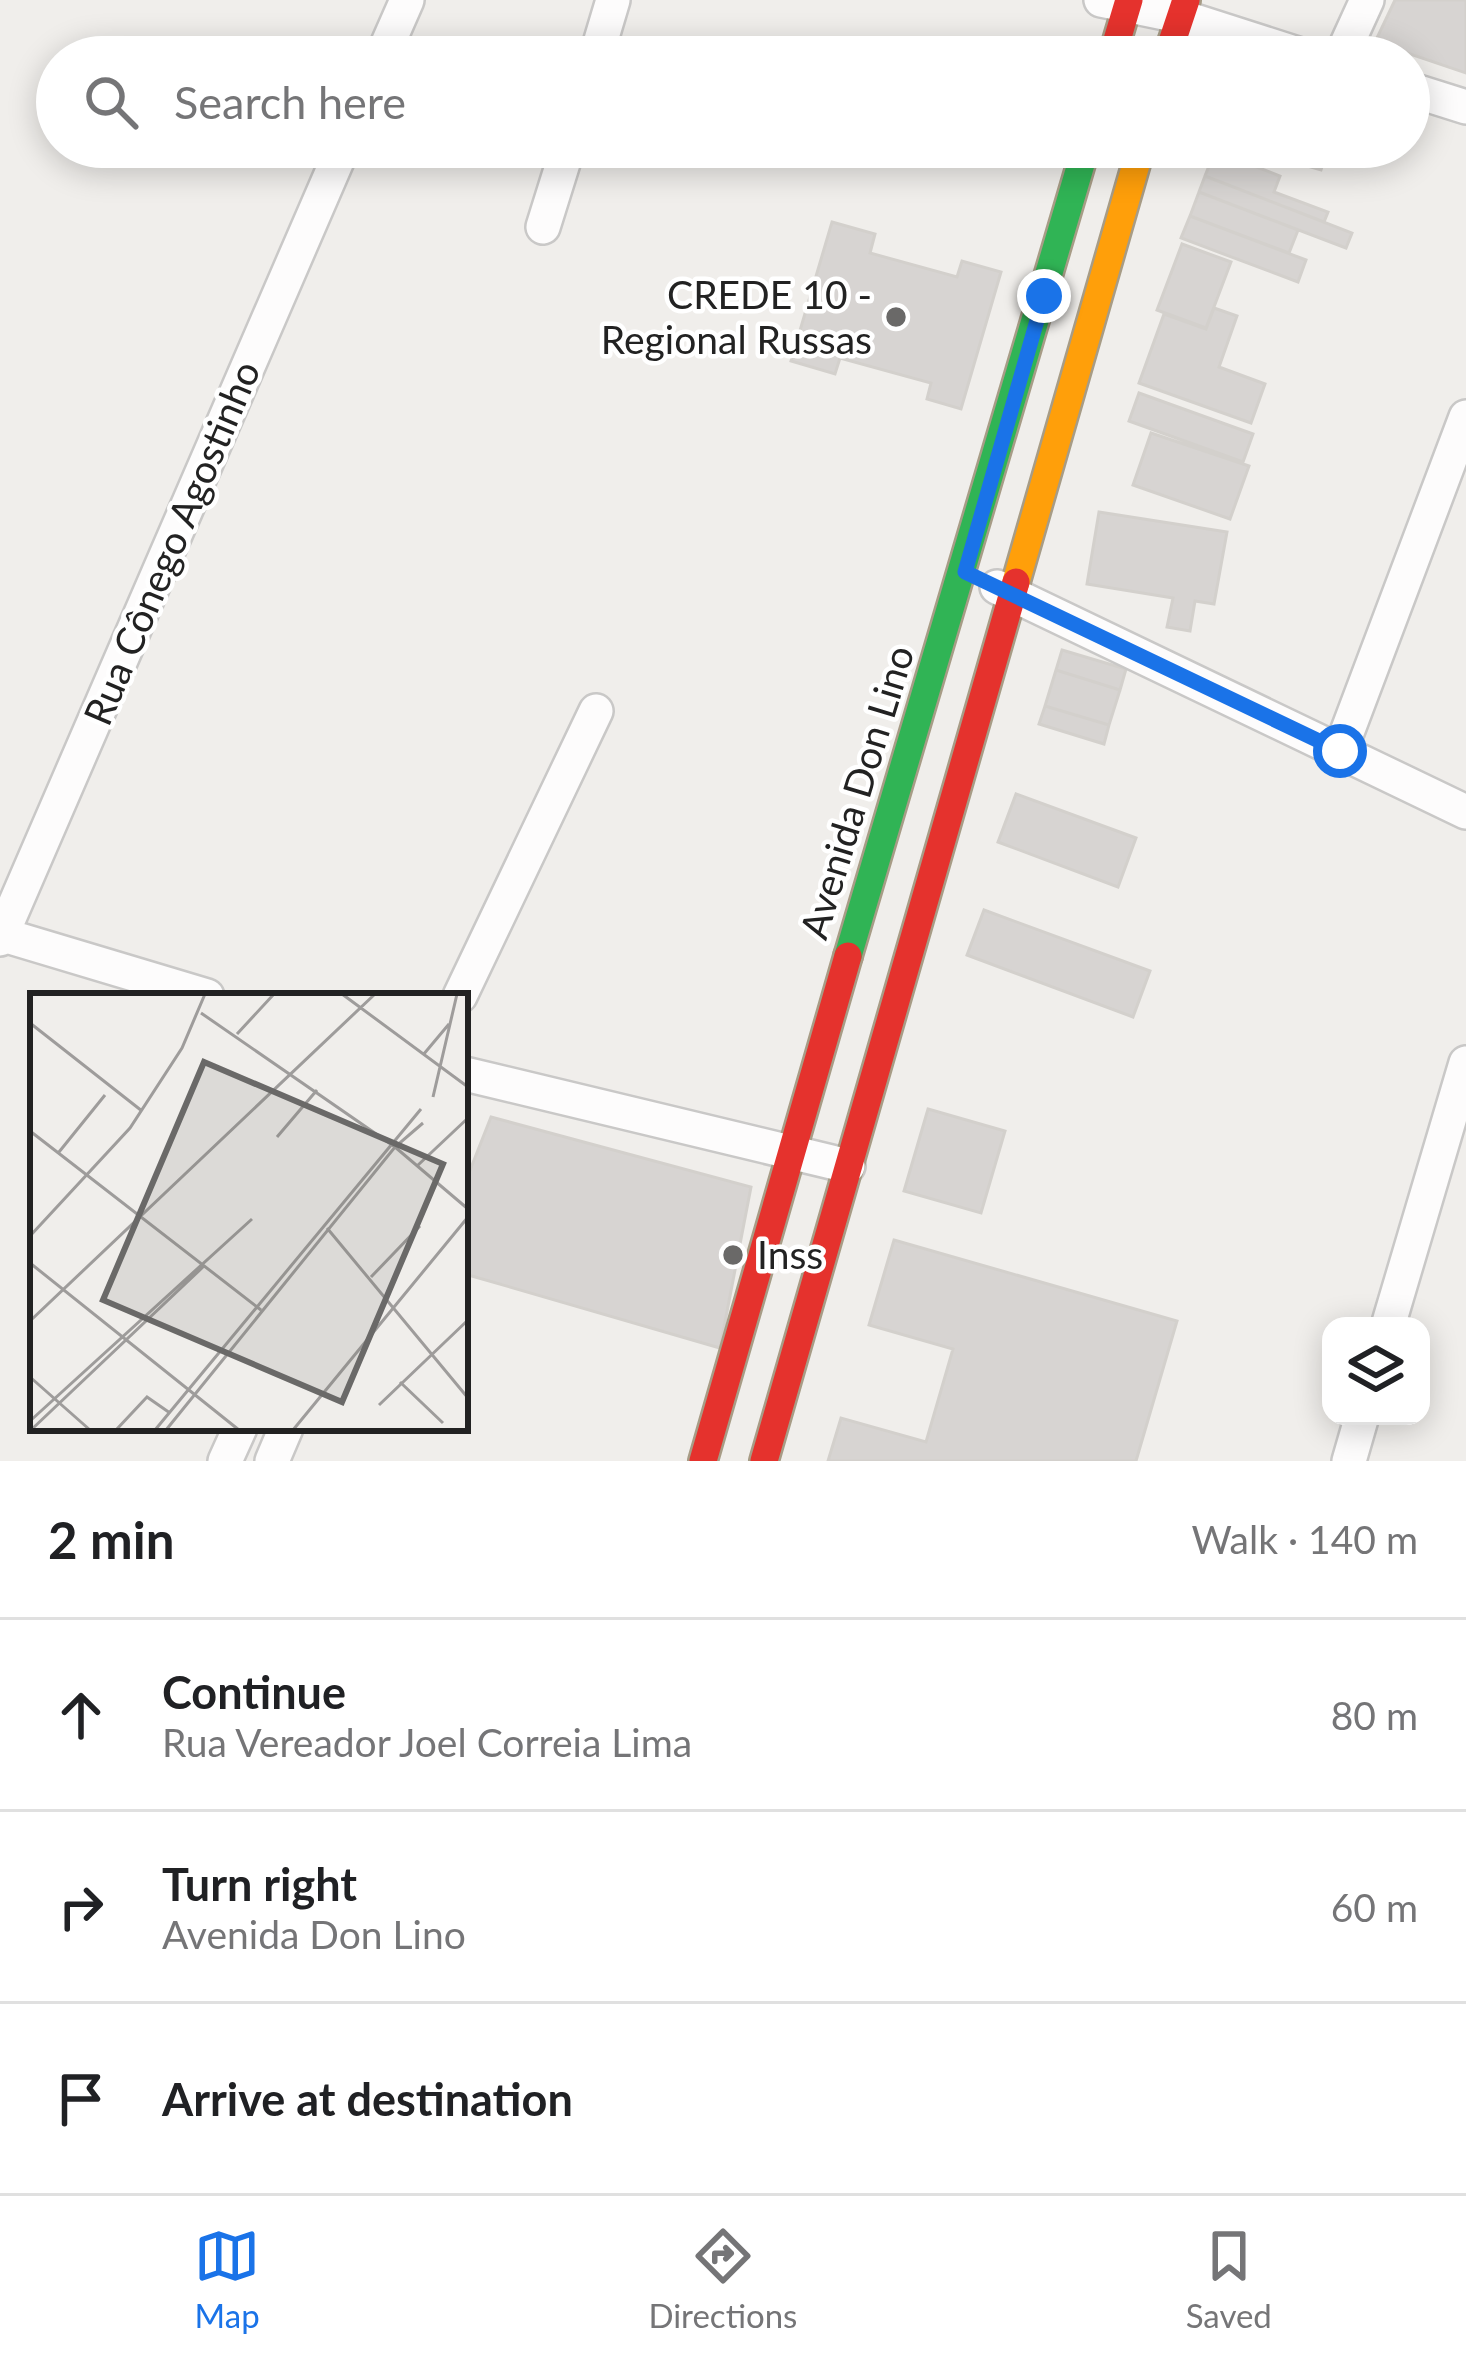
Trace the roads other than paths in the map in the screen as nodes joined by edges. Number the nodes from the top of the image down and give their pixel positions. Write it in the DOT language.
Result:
graph roads {
  1 [pos="407,0"];
  2 [pos="614,0"];
  3 [pos="1367,0"];
  4 [pos="1119,2"];
  5 [pos="1182,8"];
  6 [pos="391,36"];
  7 [pos="603,36"];
  8 [pos="1115,36"];
  9 [pos="1253,36"];
  10 [pos="1351,36"];
  11 [pos="1430,96"];
  12 [pos="1466,107"];
  13 [pos="334,168"];
  14 [pos="561,168"];
  15 [pos="1080,168"];
  16 [pos="1135,168"];
  17 [pos="543,226"];
  18 [pos="1044,296"];
  19 [pos="1093,313"];
  20 [pos="1466,417"];
  21 [pos="965,572"];
  22 [pos="1012,594"];
  23 [pos="596,711"];
  24 [pos="1340,751"];
  25 [pos="1466,812"];
  26 [pos="901,878"];
  27 [pos="1,936"];
  28 [pos="197,993"];
  29 [pos="461,993"];
  30 [pos="1466,1063"];
  31 [pos="468,1075"];
  32 [pos="789,1150"];
  33 [pos="848,1166"];
  34 [pos="1391,1317"];
  35 [pos="1359,1425"];
  36 [pos="239,1431"];
  37 [pos="285,1431"];
  38 [pos="745,1443"];
  39 [pos="225,1461"];
  40 [pos="272,1461"];
  41 [pos="703,1461"];
  42 [pos="1348,1461"];
  1 -- 6 [label="street"];
  2 -- 7 [label="street"];
  3 -- 10 [label="street"];
  4 -- 5 [label="street"];
  4 -- 8 [label="main road"];
  5 -- 9 [label="street"];
  11 -- 12 [label="street"];
  13 -- 27 [label="street, Rua Cônego Agostinho"];
  14 -- 17 [label="street"];
  15 -- 18 [label="main road, Avenida Don Lino"];
  16 -- 19 [label="main road, Avenida Don Lino"];
  18 -- 19 [label="main road"];
  18 -- 21 [label="main road, Avenida Don Lino"];
  19 -- 22 [label="main road, Avenida Don Lino"];
  20 -- 24 [label="street"];
  21 -- 22 [label="street"];
  21 -- 26 [label="main road, Avenida Don Lino"];
  22 -- 24 [label="street"];
  22 -- 26 [label="main road, Avenida Don Lino"];
  23 -- 29 [label="street"];
  24 -- 25 [label="street"];
  26 -- 32 [label="main road, Avenida Don Lino"];
  26 -- 33 [label="main road, Avenida Don Lino"];
  27 -- 28 [label="street"];
  30 -- 34 [label="street"];
  31 -- 32 [label="street"];
  32 -- 33 [label="street"];
  32 -- 38 [label="main road, Avenida Don Lino"];
  33 -- 38 [label="main road, Avenida Don Lino"];
  35 -- 42 [label="street"];
  36 -- 39 [label="street"];
  37 -- 40 [label="street"];
  38 -- 41 [label="main road, Avenida Don Lino"];
}
